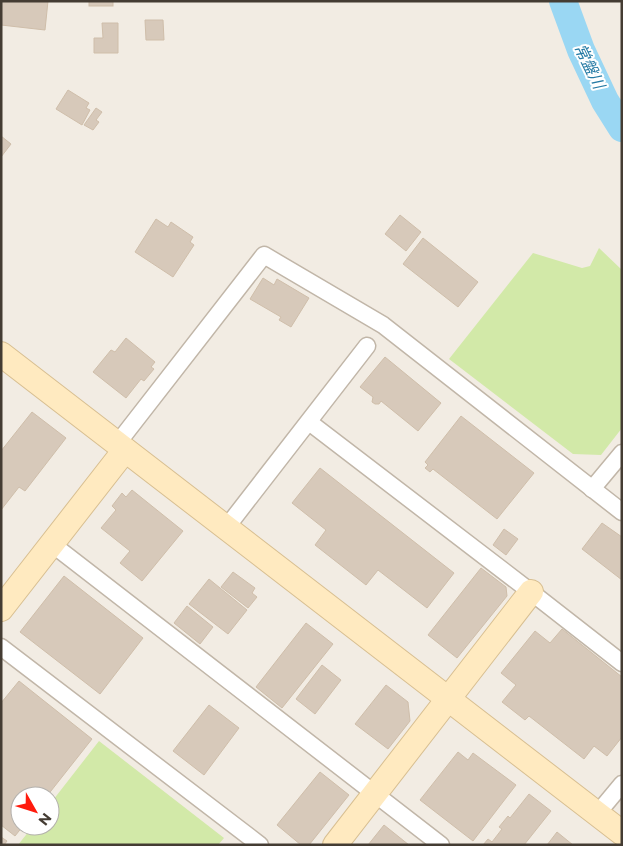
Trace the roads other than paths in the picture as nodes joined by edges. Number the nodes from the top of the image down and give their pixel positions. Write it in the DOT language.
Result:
graph roads {
  1 [pos="366,346"];
  2 [pos="1,354"];
  3 [pos="309,422"];
  4 [pos="121,447"];
  5 [pos="622,452"];
  6 [pos="592,489"];
  7 [pos="622,512"];
  8 [pos="226,528"];
  9 [pos="52,544"];
  10 [pos="531,592"];
  11 [pos="1,609"];
  12 [pos="1,647"];
  13 [pos="622,663"];
  14 [pos="448,699"];
  15 [pos="622,784"];
  16 [pos="374,794"];
  17 [pos="597,814"];
  18 [pos="622,833"];
  19 [pos="260,845"];
  20 [pos="335,845"];
  21 [pos="441,845"];
  1 -- 3 [label="street"];
  2 -- 4 [label="street"];
  3 -- 8 [label="street"];
  3 -- 10 [label="street"];
  4 -- 6 [label="street"];
  4 -- 8 [label="street"];
  4 -- 9 [label="street"];
  5 -- 6 [label="street"];
  6 -- 7 [label="street"];
  8 -- 14 [label="street"];
  9 -- 11 [label="street"];
  9 -- 16 [label="street"];
  10 -- 13 [label="street"];
  10 -- 14 [label="street"];
  12 -- 19 [label="street"];
  14 -- 16 [label="street"];
  14 -- 17 [label="street"];
  15 -- 17 [label="street"];
  16 -- 20 [label="street"];
  16 -- 21 [label="street"];
  17 -- 18 [label="street"];
}
